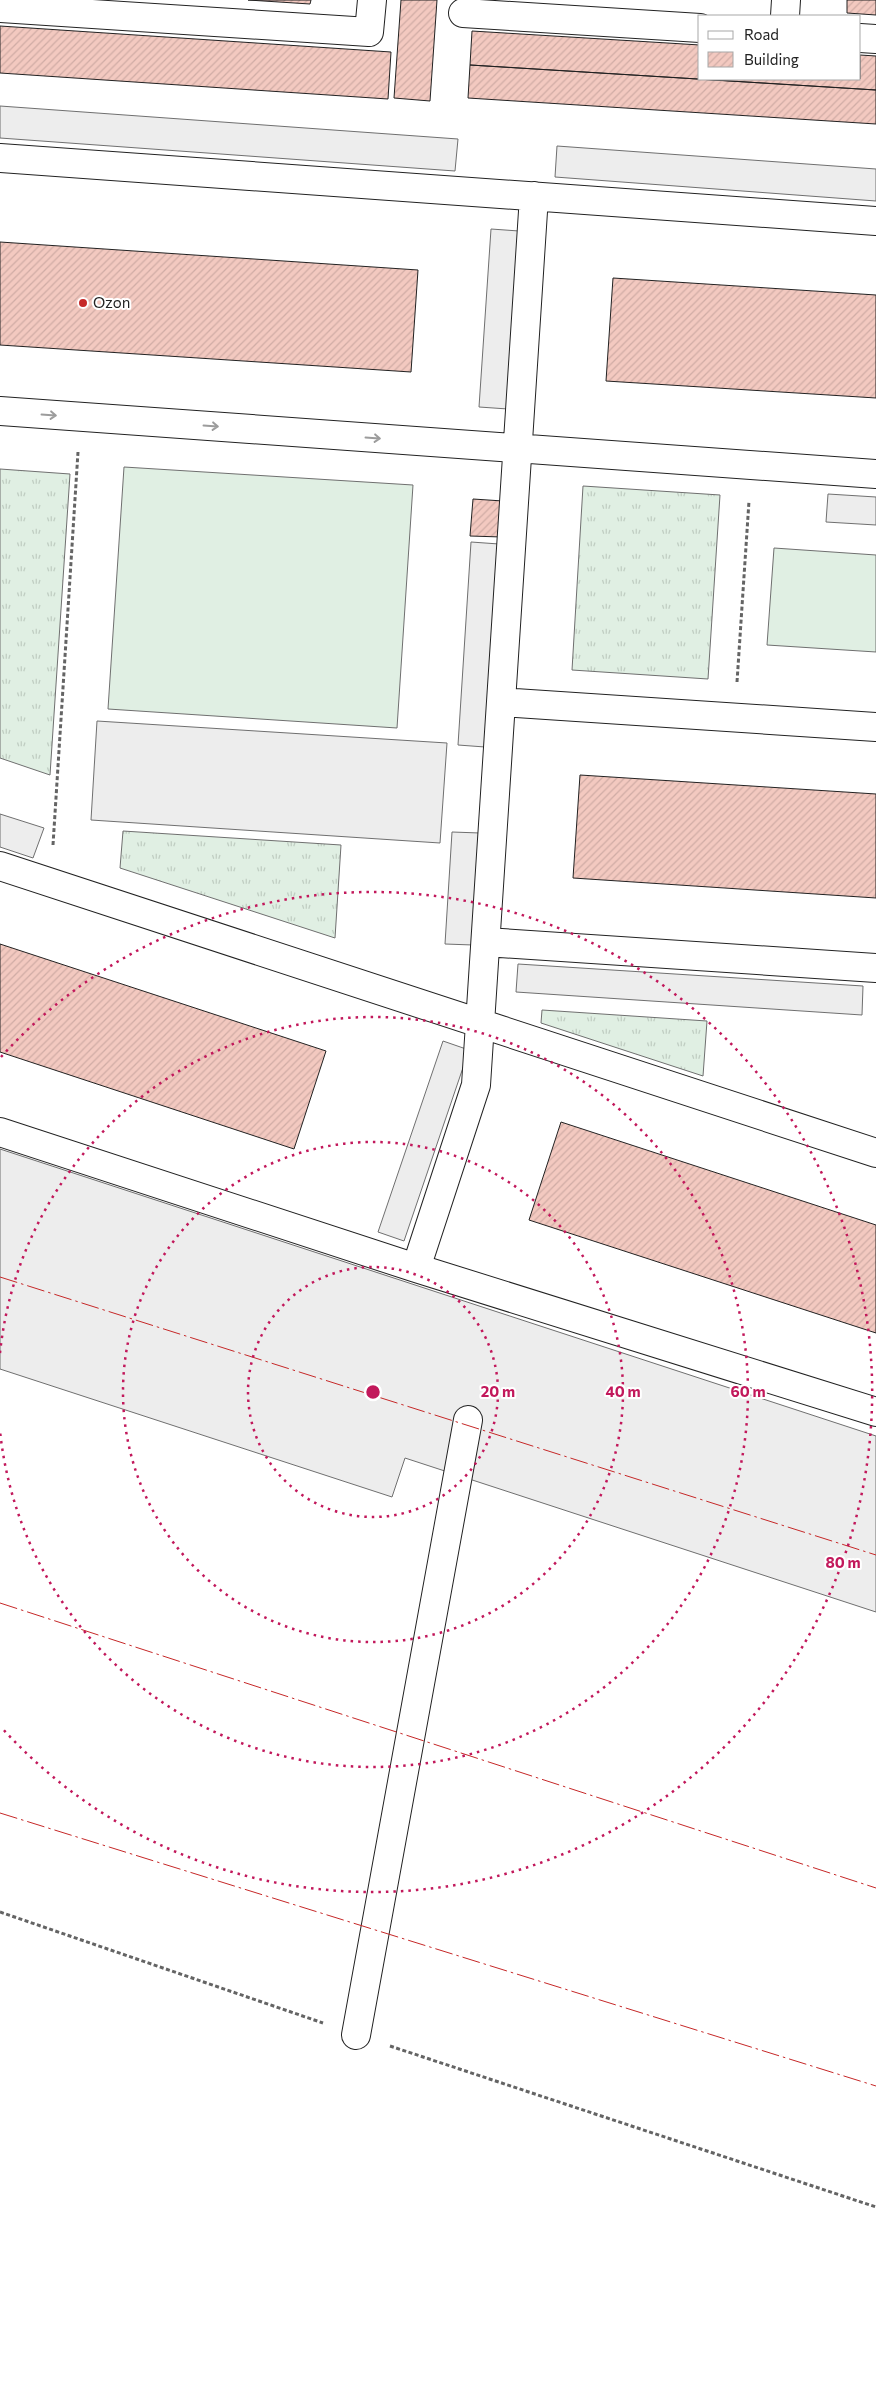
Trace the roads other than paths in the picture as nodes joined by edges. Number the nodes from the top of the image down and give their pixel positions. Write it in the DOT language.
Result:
graph roads {
  1 [pos="372,0"];
  2 [pos="786,0"];
  3 [pos="0,8"];
  4 [pos="463,14"];
  5 [pos="785,15"];
  6 [pos="698,28"];
  7 [pos="861,38"];
  8 [pos="876,39"];
  9 [pos="0,158"];
  10 [pos="534,196"];
  11 [pos="876,221"];
  12 [pos="0,411"];
  13 [pos="518,449"];
  14 [pos="876,474"];
  15 [pos="501,702"];
  16 [pos="876,727"];
  17 [pos="0,866"];
  18 [pos="486,942"];
  19 [pos="876,968"];
  20 [pos="480,1024"];
  21 [pos="0,1132"];
  22 [pos="876,1153"];
  23 [pos="416,1268"];
  24 [pos="876,1412"];
  25 [pos="468,1420"];
  26 [pos="356,2035"];
  1 -- 3 [label="lane"];
  2 -- 5 [label="lane"];
  4 -- 6 [label="lane"];
  7 -- 8 [label="lane"];
  9 -- 10 [label="lane"];
  10 -- 11 [label="lane"];
  10 -- 13 [label="lane"];
  12 -- 13 [label="lane, one-way"];
  13 -- 14 [label="lane"];
  13 -- 15 [label="lane"];
  15 -- 16 [label="lane"];
  15 -- 18 [label="lane"];
  17 -- 20 [label="lane"];
  18 -- 19 [label="lane"];
  18 -- 20 [label="lane"];
  20 -- 22 [label="lane"];
  20 -- 23 [label="lane"];
  21 -- 23 [label="lane"];
  23 -- 24 [label="lane"];
  25 -- 26 [label="lane"];
}
